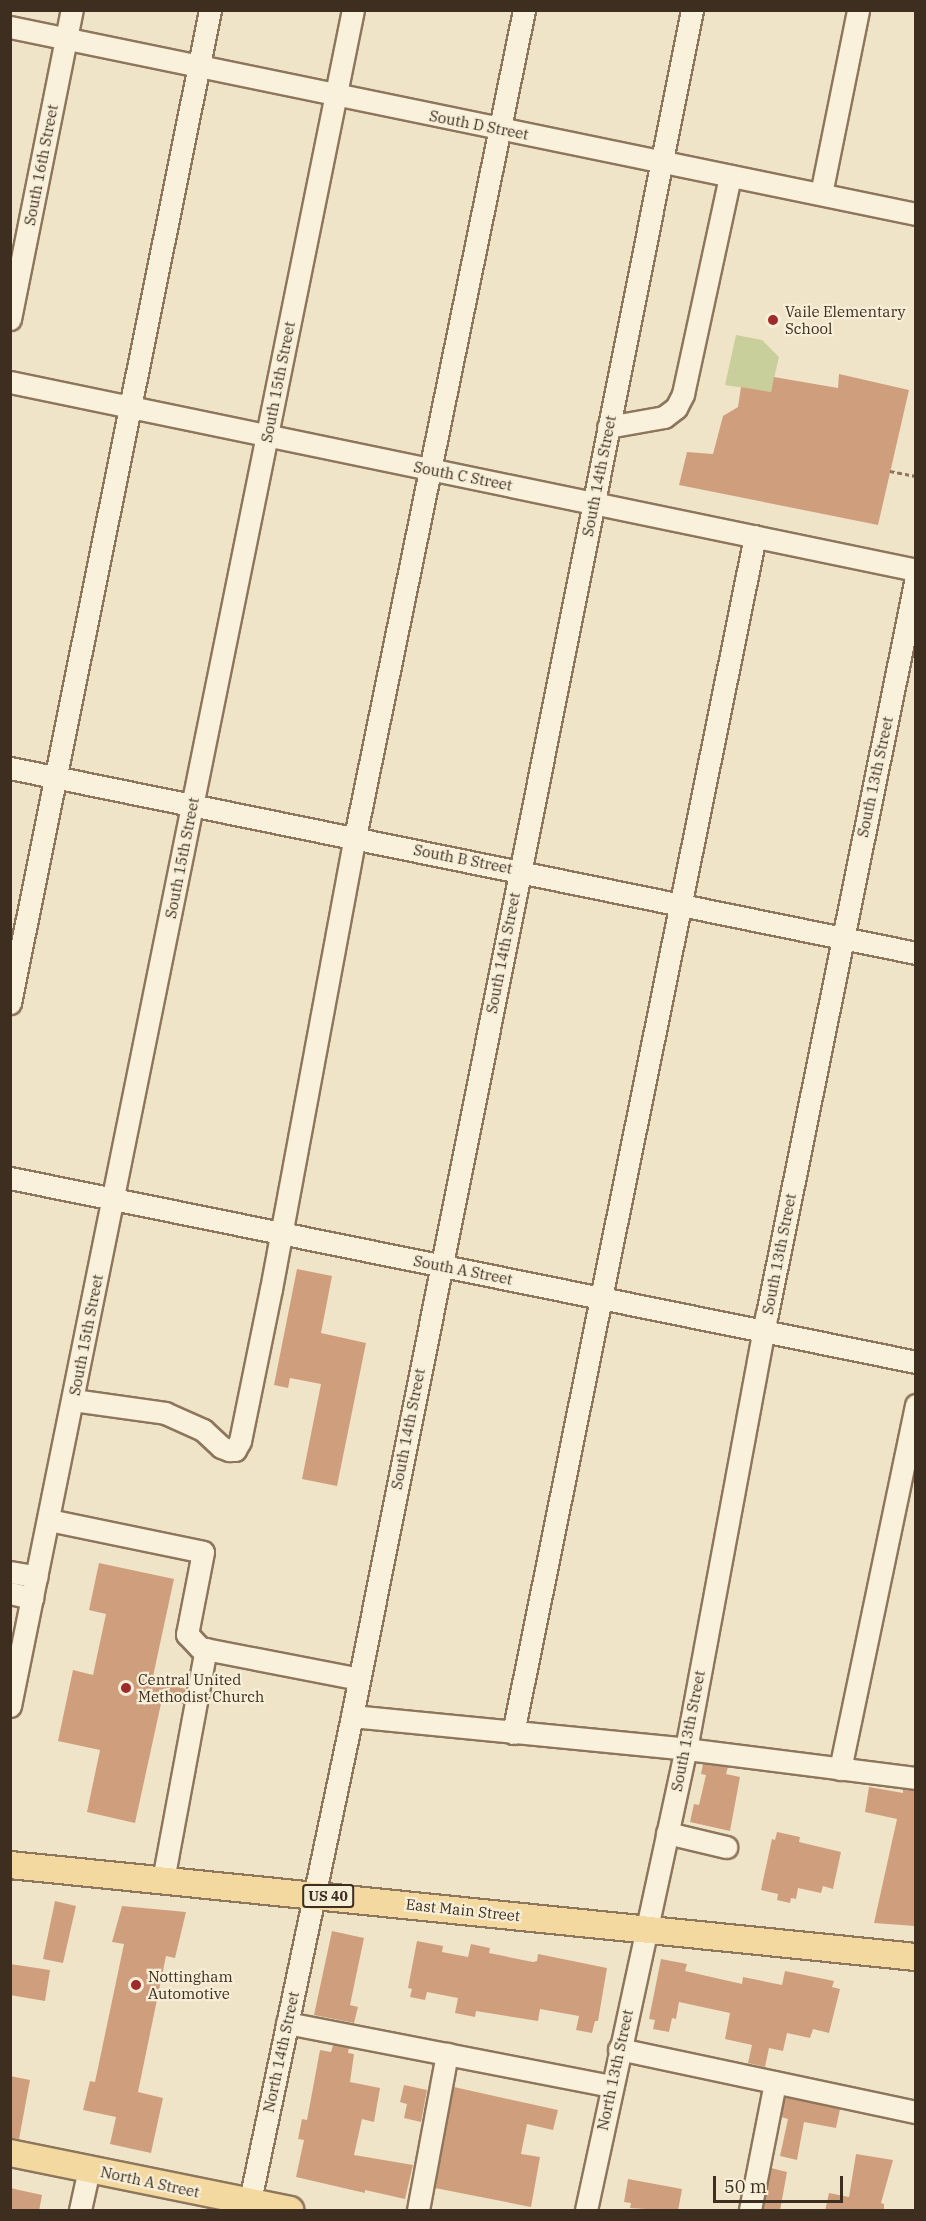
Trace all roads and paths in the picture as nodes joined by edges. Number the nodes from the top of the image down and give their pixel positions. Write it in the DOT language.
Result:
graph roads {
  1 [pos="72,10"];
  2 [pos="210,10"];
  3 [pos="353,10"];
  4 [pos="524,10"];
  5 [pos="692,10"];
  6 [pos="858,10"];
  7 [pos="10,27"];
  8 [pos="66,38"];
  9 [pos="198,66"];
  10 [pos="336,96"];
  11 [pos="500,129"];
  12 [pos="661,162"];
  13 [pos="730,176"];
  14 [pos="821,194"];
  15 [pos="915,214"];
  16 [pos="10,319"];
  17 [pos="10,382"];
  18 [pos="131,408"];
  19 [pos="609,427"];
  20 [pos="267,436"];
  21 [pos="430,470"];
  22 [pos="891,471"];
  23 [pos="915,476"];
  24 [pos="593,502"];
  25 [pos="755,536"];
  26 [pos="915,570"];
  27 [pos="915,578"];
  28 [pos="10,768"];
  29 [pos="56,777"];
  30 [pos="193,804"];
  31 [pos="355,837"];
  32 [pos="520,870"];
  33 [pos="682,904"];
  34 [pos="842,938"];
  35 [pos="915,952"];
  36 [pos="10,1003"];
  37 [pos="10,1178"];
  38 [pos="114,1199"];
  39 [pos="281,1233"];
  40 [pos="440,1266"];
  41 [pos="602,1298"];
  42 [pos="764,1330"];
  43 [pos="915,1362"];
  44 [pos="73,1400"];
  45 [pos="915,1405"];
  46 [pos="48,1520"];
  47 [pos="10,1572"];
  48 [pos="34,1588"];
  49 [pos="10,1593"];
  50 [pos="206,1649"];
  51 [pos="359,1679"];
  52 [pos="10,1706"];
  53 [pos="352,1716"];
  54 [pos="513,1733"];
  55 [pos="686,1749"];
  56 [pos="840,1769"];
  57 [pos="915,1778"];
  58 [pos="667,1833"];
  59 [pos="726,1847"];
  60 [pos="10,1865"];
  61 [pos="163,1880"];
  62 [pos="314,1894"];
  63 [pos="645,1929"];
  64 [pos="915,1957"];
  65 [pos="287,2023"];
  66 [pos="619,2049"];
  67 [pos="447,2054"];
  68 [pos="775,2082"];
  69 [pos="611,2086"];
  70 [pos="915,2112"];
  71 [pos="10,2153"];
  72 [pos="89,2169"];
  73 [pos="249,2206"];
  74 [pos="80,2211"];
  75 [pos="290,2211"];
  76 [pos="418,2211"];
  77 [pos="586,2211"];
  78 [pos="750,2211"];
  1 -- 8 [label="street, South 16th Street"];
  2 -- 9 [label="street"];
  3 -- 10 [label="street, South 15th Street"];
  4 -- 11 [label="street"];
  5 -- 12 [label="street, South 14th Street"];
  6 -- 14 [label="street"];
  7 -- 8 [label="street, South D Street"];
  8 -- 9 [label="street, South D Street"];
  8 -- 16 [label="street, South 16th Street"];
  9 -- 10 [label="street, South D Street"];
  9 -- 18 [label="street"];
  10 -- 11 [label="street, South D Street"];
  10 -- 20 [label="street, South 15th Street"];
  11 -- 12 [label="street, South D Street"];
  11 -- 21 [label="street"];
  12 -- 13 [label="street, South D Street"];
  12 -- 19 [label="street, South 14th Street"];
  13 -- 14 [label="street, South D Street"];
  13 -- 19 [label="street"];
  14 -- 15 [label="street, South D Street"];
  17 -- 18 [label="street, South C Street"];
  18 -- 20 [label="street, South C Street"];
  18 -- 29 [label="street"];
  19 -- 24 [label="street, South 14th Street"];
  20 -- 21 [label="street, South C Street"];
  20 -- 30 [label="street, South 15th Street"];
  21 -- 24 [label="street, South C Street"];
  21 -- 31 [label="street"];
  22 -- 23 [label="path"];
  24 -- 25 [label="street, South C Street"];
  24 -- 32 [label="street, South 14th Street"];
  25 -- 26 [label="street, South C Street"];
  25 -- 33 [label="street"];
  27 -- 34 [label="street, South 13th Street"];
  28 -- 29 [label="street, South B Street"];
  29 -- 30 [label="street, South B Street"];
  29 -- 36 [label="street"];
  30 -- 31 [label="street, South B Street"];
  30 -- 38 [label="street, South 15th Street"];
  31 -- 32 [label="street, South B Street"];
  31 -- 39 [label="street"];
  32 -- 33 [label="street, South B Street"];
  32 -- 40 [label="street, South 14th Street"];
  33 -- 34 [label="street, South B Street"];
  33 -- 41 [label="street"];
  34 -- 35 [label="street, South B Street"];
  34 -- 42 [label="street, South 13th Street"];
  37 -- 38 [label="street, South A Street"];
  38 -- 39 [label="street, South A Street"];
  38 -- 44 [label="street, South 15th Street"];
  39 -- 40 [label="street, South A Street"];
  39 -- 44 [label="street"];
  40 -- 41 [label="street, South A Street"];
  40 -- 51 [label="street, South 14th Street"];
  41 -- 42 [label="street, South A Street"];
  41 -- 54 [label="street"];
  42 -- 43 [label="street, South A Street"];
  42 -- 55 [label="street, South 13th Street"];
  44 -- 46 [label="street, South 15th Street"];
  45 -- 56 [label="street"];
  46 -- 48 [label="street, South 15th Street"];
  46 -- 50 [label="street"];
  47 -- 48 [label="street"];
  48 -- 49 [label="street"];
  48 -- 52 [label="street, South 15th Street"];
  50 -- 51 [label="street"];
  50 -- 61 [label="street"];
  51 -- 53 [label="street, South 14th Street"];
  53 -- 54 [label="street"];
  53 -- 62 [label="street, South 14th Street"];
  54 -- 55 [label="street"];
  55 -- 56 [label="street"];
  55 -- 58 [label="street, South 13th Street"];
  56 -- 57 [label="street"];
  58 -- 59 [label="street"];
  58 -- 63 [label="street, South 13th Street"];
  60 -- 61 [label="main road, East Main Street / US 40"];
  61 -- 62 [label="main road, East Main Street / US 40"];
  62 -- 63 [label="main road, East Main Street / US 40"];
  62 -- 65 [label="street, North 14th Street"];
  63 -- 64 [label="main road, East Main Street / US 40"];
  63 -- 66 [label="street, North 13th Street"];
  65 -- 67 [label="street"];
  65 -- 73 [label="street, North 14th Street"];
  66 -- 68 [label="street"];
  66 -- 69 [label="street, North 13th Street"];
  67 -- 69 [label="street"];
  67 -- 76 [label="street"];
  68 -- 70 [label="street"];
  68 -- 78 [label="street"];
  69 -- 77 [label="street, North 13th Street"];
  71 -- 72 [label="main road, North A Street"];
  72 -- 73 [label="main road, North A Street"];
  72 -- 74 [label="street"];
  73 -- 75 [label="main road, North A Street"];
}
